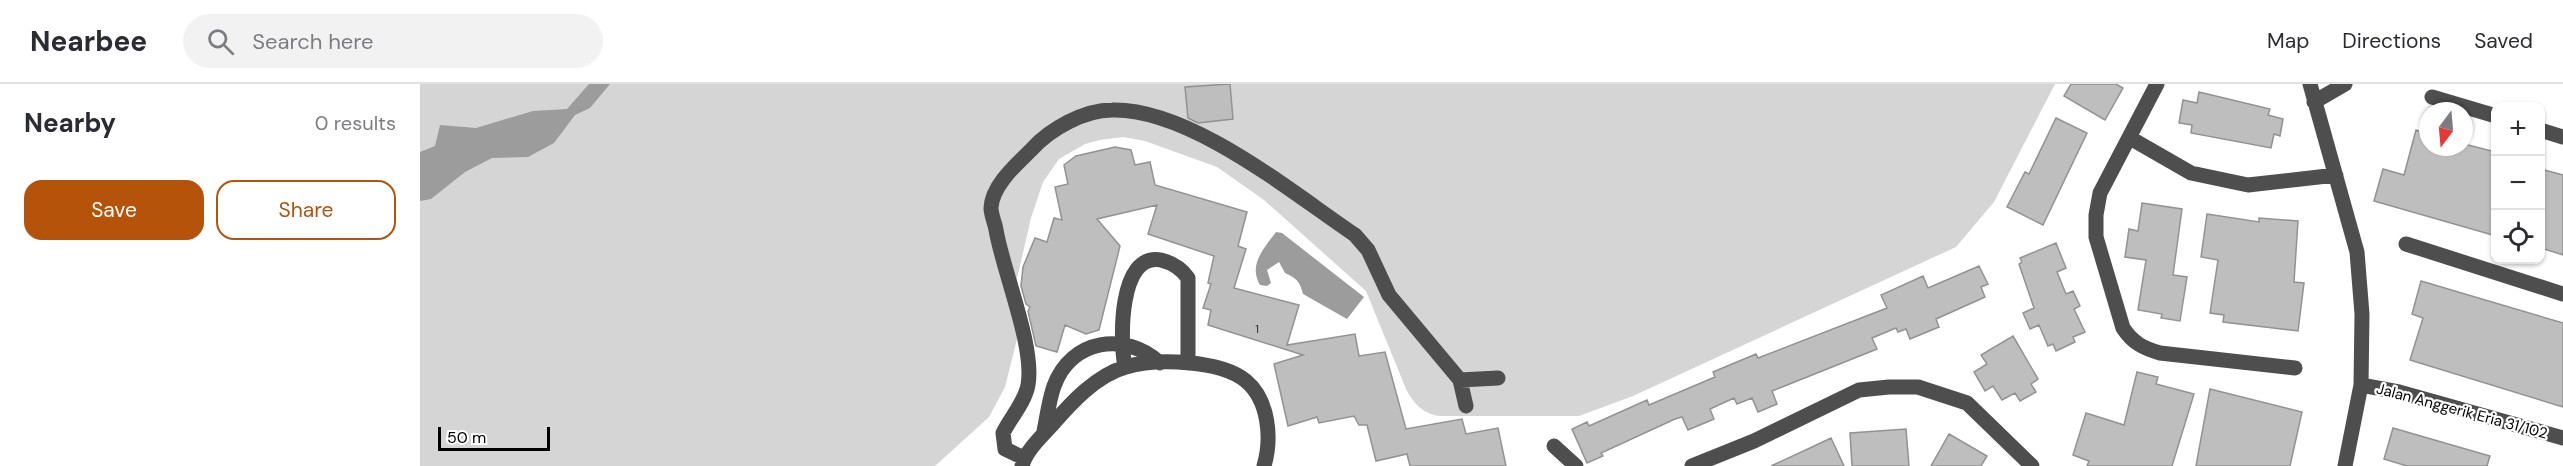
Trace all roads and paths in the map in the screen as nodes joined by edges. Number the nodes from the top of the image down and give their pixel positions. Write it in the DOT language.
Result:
graph roads {
  1 [pos="2157,84"];
  2 [pos="2345,84"];
  3 [pos="2312,85"];
  4 [pos="2432,97"];
  5 [pos="2314,102"];
  6 [pos="2491,115"];
  7 [pos="2545,131"];
  8 [pos="2563,137"];
  9 [pos="2130,138"];
  10 [pos="2336,175"];
  11 [pos="2406,244"];
  12 [pos="2563,294"];
  13 [pos="1120,342"];
  14 [pos="1160,363"];
  15 [pos="1188,363"];
  16 [pos="1125,367"];
  17 [pos="2295,368"];
  18 [pos="1498,378"];
  19 [pos="1460,380"];
  20 [pos="2361,385"];
  21 [pos="1466,406"];
  22 [pos="1043,434"];
  23 [pos="2563,438"];
  24 [pos="1554,446"];
  25 [pos="2016,461"];
  26 [pos="1023,462"];
  27 [pos="1264,466"];
  28 [pos="1576,466"];
  29 [pos="1692,466"];
  30 [pos="2032,466"];
  31 [pos="2345,466"];
  1 -- 9 [label="street"];
  2 -- 5 [label="street"];
  3 -- 5 [label="street"];
  4 -- 6 [label="street"];
  5 -- 10 [label="street"];
  7 -- 8 [label="street"];
  9 -- 10 [label="street"];
  9 -- 17 [label="street"];
  10 -- 20 [label="street"];
  11 -- 12 [label="street"];
  13 -- 14 [label="street"];
  13 -- 15 [label="street"];
  13 -- 16 [label="street"];
  13 -- 22 [label="street"];
  14 -- 15 [label="street"];
  14 -- 16 [label="street"];
  15 -- 27 [label="street"];
  16 -- 22 [label="street"];
  18 -- 19 [label="street"];
  19 -- 21 [label="street"];
  19 -- 26 [label="street"];
  20 -- 23 [label="street, Jalan Anggerik Eria 31/102"];
  20 -- 31 [label="street"];
  22 -- 26 [label="street"];
  24 -- 28 [label="street"];
  25 -- 29 [label="street"];
  25 -- 30 [label="street"];
}
